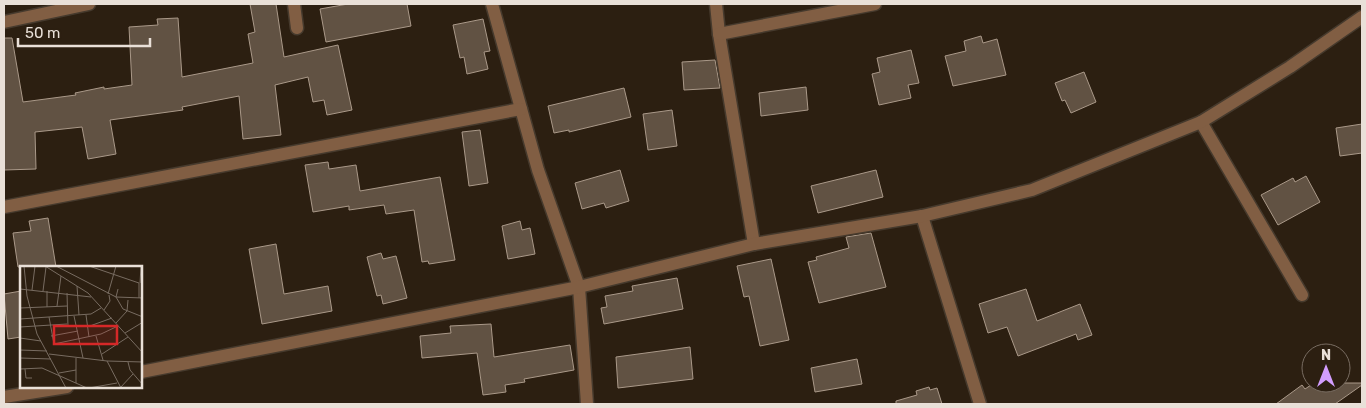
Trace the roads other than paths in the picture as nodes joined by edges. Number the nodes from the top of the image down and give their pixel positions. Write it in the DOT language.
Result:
graph roads {
  1 [pos="89,4"];
  2 [pos="294,4"];
  3 [pos="492,4"];
  4 [pos="716,4"];
  5 [pos="871,4"];
  6 [pos="1362,17"];
  7 [pos="4,22"];
  8 [pos="297,28"];
  9 [pos="718,34"];
  10 [pos="521,109"];
  11 [pos="1202,122"];
  12 [pos="4,207"];
  13 [pos="922,216"];
  14 [pos="754,244"];
  15 [pos="579,287"];
  16 [pos="1302,295"];
  17 [pos="142,372"];
  18 [pos="61,388"];
  19 [pos="4,397"];
  20 [pos="587,404"];
  21 [pos="980,404"];
  1 -- 7 [label="street"];
  2 -- 8 [label="street"];
  3 -- 10 [label="street"];
  4 -- 9 [label="street"];
  5 -- 9 [label="street"];
  6 -- 11 [label="street"];
  9 -- 14 [label="street"];
  10 -- 12 [label="street"];
  10 -- 15 [label="street"];
  11 -- 13 [label="street"];
  11 -- 16 [label="street"];
  13 -- 14 [label="street"];
  13 -- 21 [label="street"];
  14 -- 15 [label="street"];
  15 -- 17 [label="street"];
  15 -- 20 [label="street"];
  18 -- 19 [label="street"];
}
